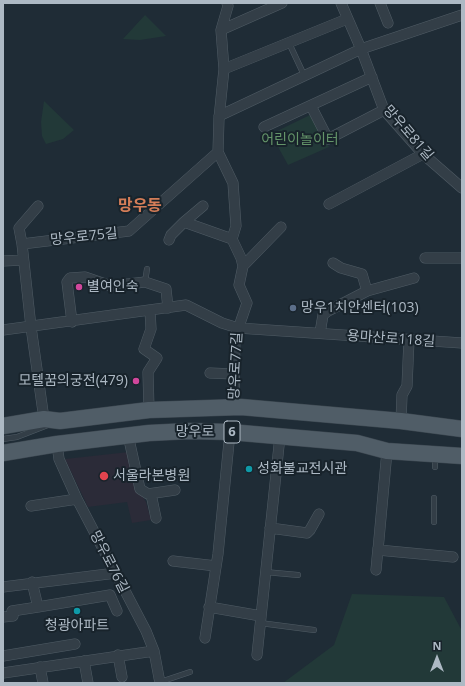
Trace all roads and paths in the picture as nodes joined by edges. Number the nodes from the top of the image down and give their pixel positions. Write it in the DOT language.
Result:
graph roads {
  1 [pos="226,3"];
  2 [pos="282,3"];
  3 [pos="340,3"];
  4 [pos="380,3"];
  5 [pos="462,15"];
  6 [pos="347,19"];
  7 [pos="388,23"];
  8 [pos="220,30"];
  9 [pos="289,42"];
  10 [pos="361,49"];
  11 [pos="224,69"];
  12 [pos="304,75"];
  13 [pos="372,77"];
  14 [pos="311,106"];
  15 [pos="384,110"];
  16 [pos="219,116"];
  17 [pos="264,127"];
  18 [pos="218,152"];
  19 [pos="423,154"];
  20 [pos="462,188"];
  21 [pos="330,204"];
  22 [pos="38,206"];
  23 [pos="203,206"];
  24 [pos="184,222"];
  25 [pos="281,227"];
  26 [pos="232,239"];
  27 [pos="169,240"];
  28 [pos="22,244"];
  29 [pos="425,258"];
  30 [pos="462,258"];
  31 [pos="23,260"];
  32 [pos="3,261"];
  33 [pos="333,263"];
  34 [pos="243,266"];
  35 [pos="147,269"];
  36 [pos="414,278"];
  37 [pos="145,282"];
  38 [pos="367,291"];
  39 [pos="168,308"];
  40 [pos="150,310"];
  41 [pos="72,322"];
  42 [pos="31,327"];
  43 [pos="238,328"];
  44 [pos="3,330"];
  45 [pos="320,334"];
  46 [pos="409,340"];
  47 [pos="462,343"];
  48 [pos="210,373"];
  49 [pos="234,374"];
  50 [pos="237,407"];
  51 [pos="149,410"];
  52 [pos="44,419"];
  53 [pos="60,421"];
  54 [pos="401,421"];
  55 [pos="3,426"];
  56 [pos="462,429"];
  57 [pos="236,432"];
  58 [pos="128,435"];
  59 [pos="280,436"];
  60 [pos="3,439"];
  61 [pos="56,444"];
  62 [pos="387,451"];
  63 [pos="3,453"];
  64 [pos="462,456"];
  65 [pos="175,490"];
  66 [pos="151,494"];
  67 [pos="434,498"];
  68 [pos="77,499"];
  69 [pos="31,506"];
  70 [pos="319,514"];
  71 [pos="156,518"];
  72 [pos="434,522"];
  73 [pos="270,528"];
  74 [pos="378,548"];
  75 [pos="453,557"];
  76 [pos="173,561"];
  77 [pos="216,566"];
  78 [pos="376,570"];
  79 [pos="265,572"];
  80 [pos="116,573"];
  81 [pos="298,575"];
  82 [pos="32,582"];
  83 [pos="3,587"];
  84 [pos="38,607"];
  85 [pos="209,607"];
  86 [pos="117,611"];
  87 [pos="3,617"];
  88 [pos="260,620"];
  89 [pos="314,630"];
  90 [pos="205,638"];
  91 [pos="75,644"];
  92 [pos="154,651"];
  93 [pos="118,655"];
  94 [pos="256,655"];
  95 [pos="3,656"];
  96 [pos="84,661"];
  97 [pos="40,667"];
  98 [pos="190,672"];
  99 [pos="3,673"];
  100 [pos="122,676"];
  101 [pos="160,682"];
  102 [pos="43,683"];
  103 [pos="88,683"];
  1 -- 8 [label="street"];
  2 -- 8 [label="street"];
  3 -- 6 [label="street, 망우로81길"];
  4 -- 7 [label="street"];
  5 -- 10 [label="street"];
  6 -- 9 [label="street"];
  6 -- 10 [label="street, 망우로81길"];
  8 -- 11 [label="street"];
  9 -- 11 [label="street"];
  9 -- 12 [label="lane"];
  10 -- 12 [label="street"];
  10 -- 13 [label="street, 망우로81길"];
  11 -- 16 [label="street"];
  12 -- 16 [label="street"];
  13 -- 14 [label="street"];
  13 -- 15 [label="street, 망우로81길"];
  14 -- 15 [label="street"];
  14 -- 17 [label="street"];
  15 -- 19 [label="street, 망우로81길"];
  16 -- 18 [label="street"];
  18 -- 26 [label="street"];
  18 -- 28 [label="street, 망우로75길"];
  19 -- 20 [label="street, 망우로81길"];
  19 -- 21 [label="street"];
  22 -- 28 [label="street"];
  23 -- 24 [label="street"];
  24 -- 26 [label="street"];
  24 -- 27 [label="street"];
  25 -- 34 [label="street"];
  26 -- 34 [label="street"];
  28 -- 31 [label="street"];
  29 -- 30 [label="street"];
  31 -- 32 [label="street"];
  31 -- 42 [label="street"];
  33 -- 38 [label="street"];
  34 -- 43 [label="street, 망우로77길"];
  35 -- 37 [label="lane"];
  36 -- 38 [label="street"];
  37 -- 39 [label="street"];
  37 -- 41 [label="street"];
  38 -- 45 [label="street"];
  39 -- 40 [label="street, 용마산로118길"];
  39 -- 43 [label="street, 용마산로118길"];
  40 -- 41 [label="street, 용마산로118길"];
  40 -- 51 [label="street"];
  41 -- 42 [label="street, 용마산로118길"];
  42 -- 44 [label="street, 용마산로118길"];
  42 -- 52 [label="street"];
  43 -- 45 [label="street, 용마산로118길"];
  43 -- 49 [label="street, 망우로77길"];
  45 -- 46 [label="street, 용마산로118길"];
  46 -- 47 [label="street, 용마산로118길"];
  46 -- 54 [label="street"];
  48 -- 49 [label="street"];
  49 -- 50 [label="street, 망우로77길"];
  50 -- 51 [label="main road, 망우로 / 6"];
  50 -- 54 [label="main road, 망우로 / 6"];
  50 -- 57 [label="main road"];
  51 -- 53 [label="main road, 망우로 / 6"];
  52 -- 53 [label="main road, 망우로 / 6"];
  52 -- 55 [label="main road, 망우로 / 6"];
  53 -- 60 [label="lane"];
  54 -- 56 [label="main road, 망우로 / 6"];
  57 -- 58 [label="main road, 망우로 / 6"];
  57 -- 59 [label="main road, 망우로 / 6"];
  57 -- 77 [label="street"];
  58 -- 61 [label="main road, 망우로 / 6"];
  58 -- 66 [label="street"];
  59 -- 62 [label="main road, 망우로 / 6"];
  59 -- 73 [label="street"];
  61 -- 63 [label="main road, 망우로 / 6"];
  61 -- 68 [label="street, 망우로76길"];
  62 -- 64 [label="main road, 망우로 / 6"];
  62 -- 74 [label="street"];
  65 -- 66 [label="street"];
  66 -- 71 [label="street"];
  67 -- 72 [label="lane"];
  68 -- 69 [label="street"];
  68 -- 80 [label="street, 망우로76길"];
  70 -- 73 [label="street"];
  73 -- 79 [label="street"];
  74 -- 75 [label="street"];
  74 -- 78 [label="street"];
  76 -- 77 [label="street"];
  77 -- 85 [label="street"];
  79 -- 81 [label="lane"];
  79 -- 88 [label="street"];
  80 -- 82 [label="street"];
  80 -- 92 [label="street, 망우로76길"];
  82 -- 83 [label="street"];
  82 -- 84 [label="street"];
  84 -- 86 [label="street"];
  84 -- 87 [label="street"];
  85 -- 88 [label="street"];
  85 -- 90 [label="street"];
  88 -- 89 [label="lane"];
  88 -- 94 [label="street"];
  91 -- 95 [label="street"];
  92 -- 93 [label="street"];
  92 -- 101 [label="street, 망우로76길"];
  93 -- 96 [label="street"];
  93 -- 100 [label="street"];
  96 -- 97 [label="street"];
  96 -- 103 [label="street"];
  97 -- 99 [label="street"];
  97 -- 102 [label="street"];
  98 -- 101 [label="lane, 망우로76길"];
}
